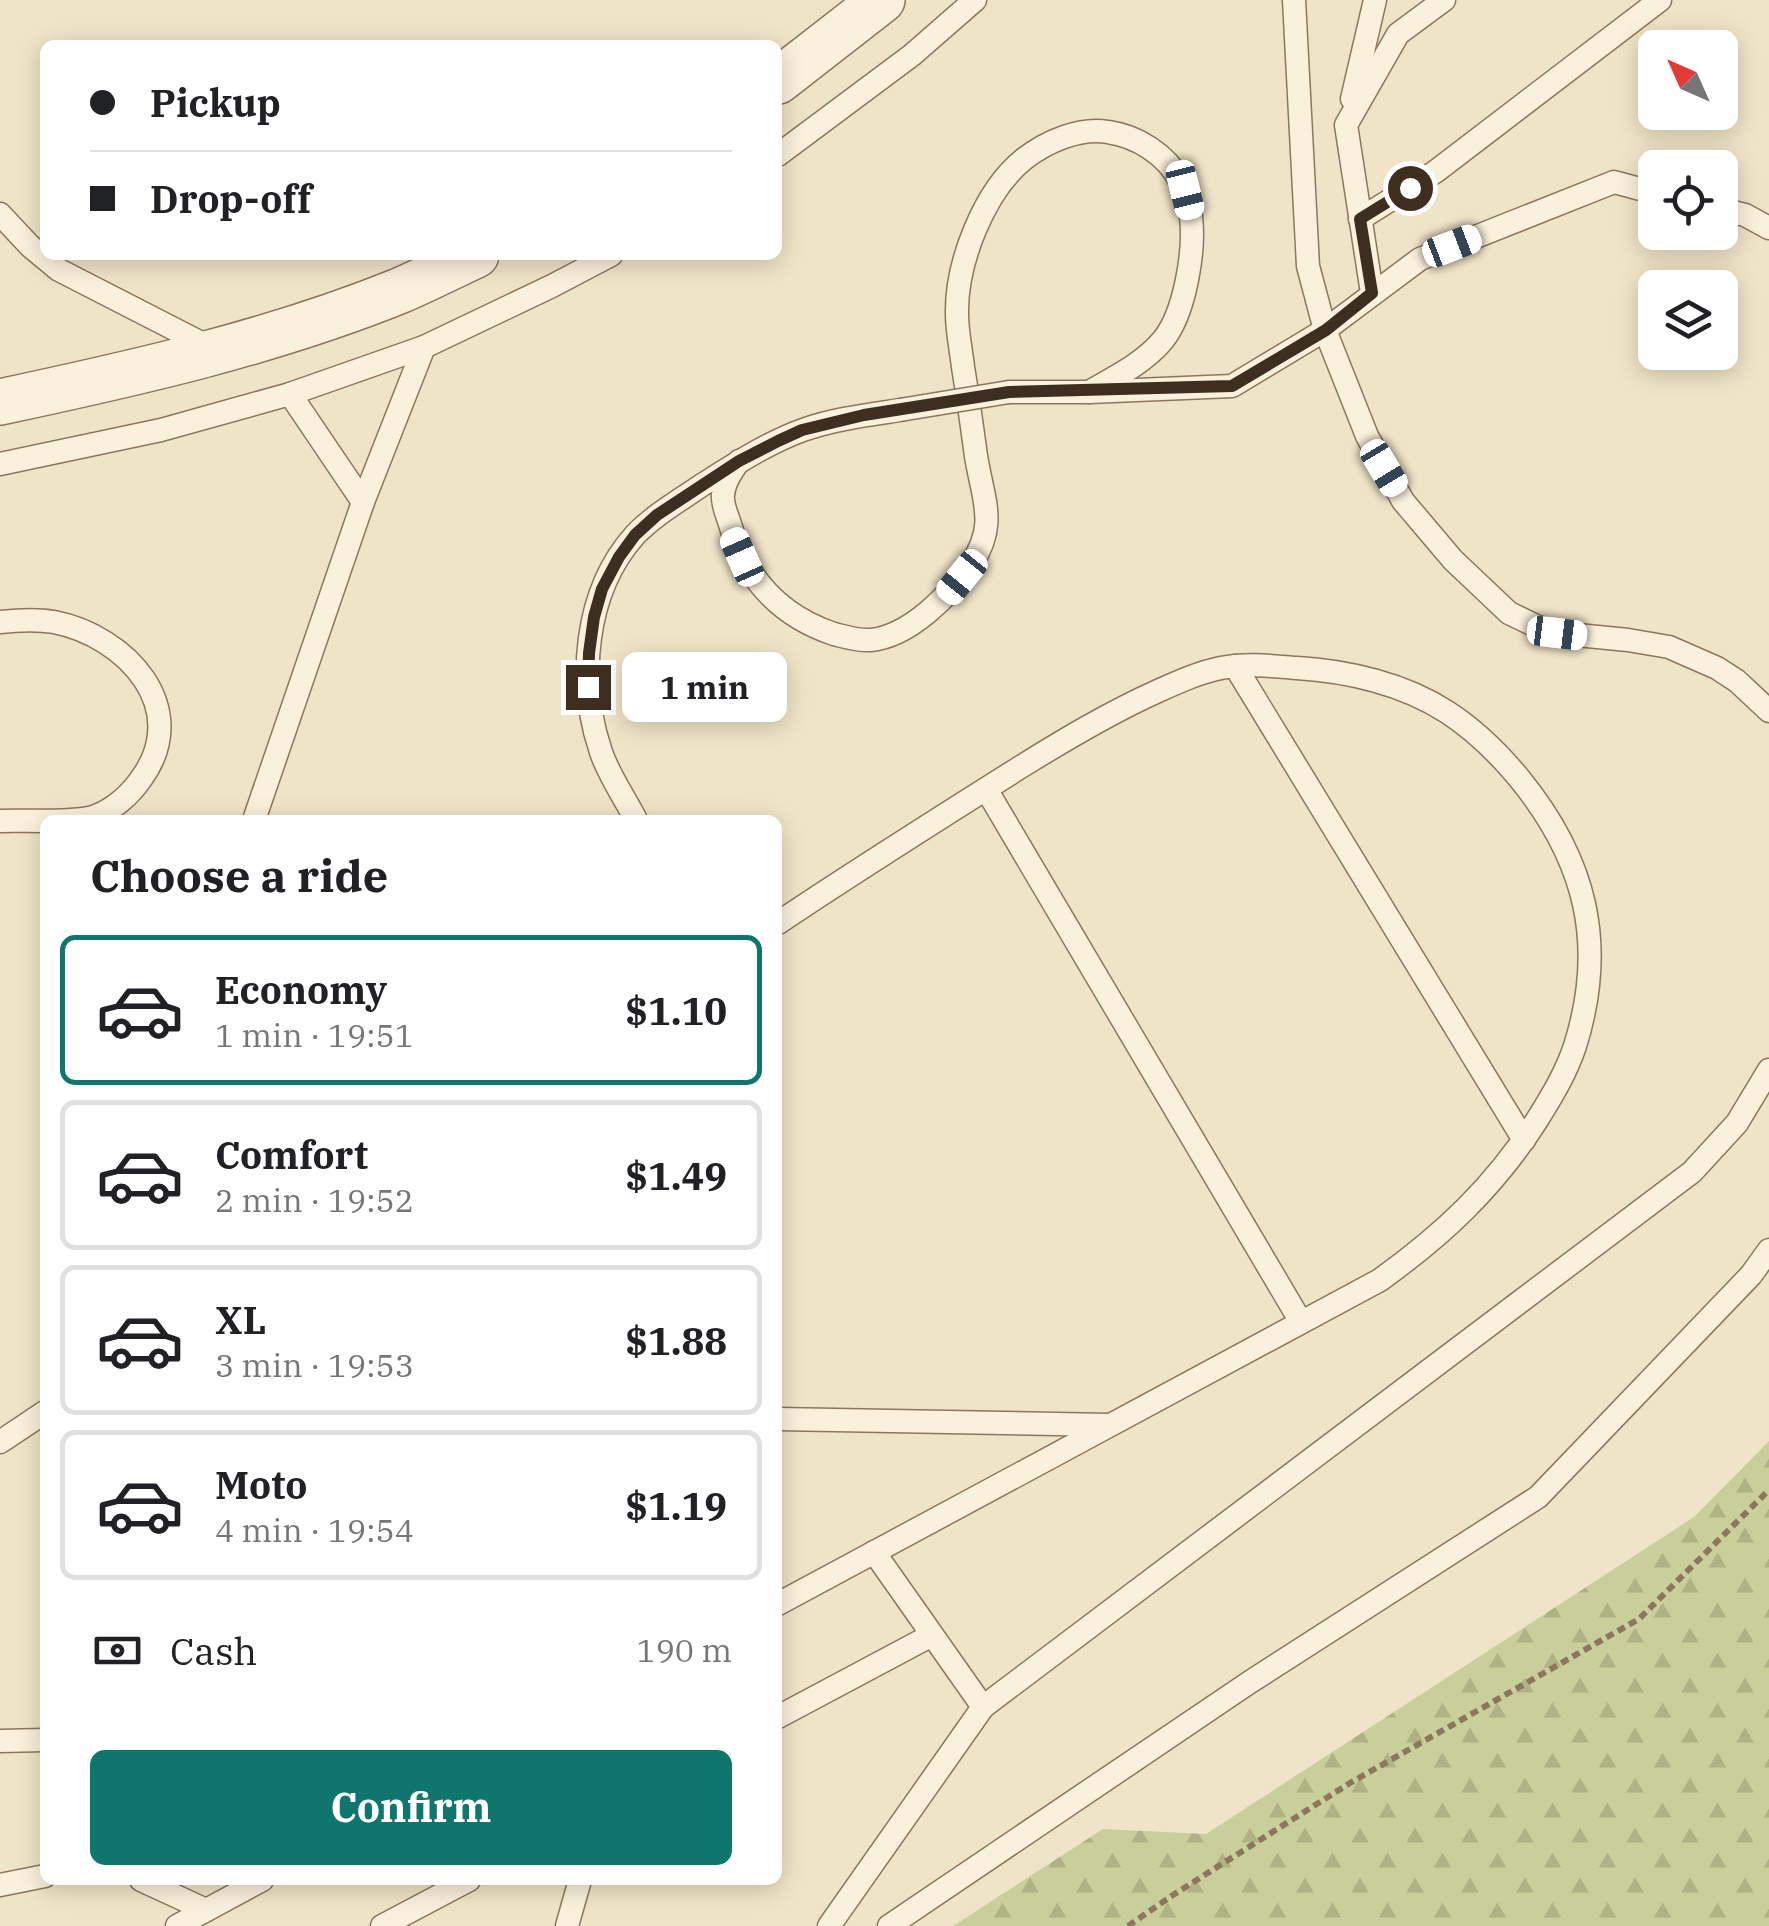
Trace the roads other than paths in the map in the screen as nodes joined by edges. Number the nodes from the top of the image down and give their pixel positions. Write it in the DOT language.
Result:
graph roads {
  1 [pos="882,0"];
  2 [pos="974,0"];
  3 [pos="1294,0"];
  4 [pos="1375,0"];
  5 [pos="1444,0"];
  6 [pos="1660,0"];
  7 [pos="782,78"];
  8 [pos="1346,125"];
  9 [pos="782,152"];
  10 [pos="1638,188"];
  11 [pos="0,214"];
  12 [pos="1738,214"];
  13 [pos="1360,219"];
  14 [pos="1769,228"];
  15 [pos="40,254"];
  16 [pos="47,260"];
  17 [pos="465,260"];
  18 [pos="601,260"];
  19 [pos="1372,293"];
  20 [pos="1326,330"];
  21 [pos="424,346"];
  22 [pos="217,352"];
  23 [pos="1089,392"];
  24 [pos="290,394"];
  25 [pos="0,402"];
  26 [pos="739,461"];
  27 [pos="0,464"];
  28 [pos="363,502"];
  29 [pos="0,622"];
  30 [pos="1236,666"];
  31 [pos="1769,711"];
  32 [pos="986,789"];
  33 [pos="98,815"];
  34 [pos="256,815"];
  35 [pos="633,815"];
  36 [pos="0,820"];
  37 [pos="40,820"];
  38 [pos="782,920"];
  39 [pos="1769,1070"];
  40 [pos="1524,1140"];
  41 [pos="1769,1250"];
  42 [pos="1301,1322"];
  43 [pos="40,1415"];
  44 [pos="782,1419"];
  45 [pos="1110,1425"];
  46 [pos="0,1442"];
  47 [pos="874,1552"];
  48 [pos="782,1602"];
  49 [pos="932,1635"];
  50 [pos="982,1708"];
  51 [pos="782,1714"];
  52 [pos="40,1740"];
  53 [pos="0,1741"];
  54 [pos="40,1877"];
  55 [pos="0,1885"];
  56 [pos="151,1885"];
  57 [pos="253,1885"];
  58 [pos="460,1885"];
  59 [pos="579,1885"];
  60 [pos="206,1910"];
  61 [pos="385,1925"];
  62 [pos="177,1926"];
  63 [pos="567,1926"];
  64 [pos="829,1926"];
  65 [pos="889,1926"];
  1 -- 7 [label="street"];
  2 -- 9 [label="lane"];
  3 -- 20 [label="lane"];
  4 -- 8 [label="lane"];
  5 -- 8 [label="lane"];
  6 -- 13 [label="lane"];
  8 -- 13 [label="lane"];
  10 -- 19 [label="lane"];
  11 -- 15 [label="lane"];
  12 -- 14 [label="lane"];
  13 -- 19 [label="lane"];
  16 -- 22 [label="lane"];
  17 -- 22 [label="street"];
  18 -- 21 [label="lane"];
  19 -- 20 [label="lane"];
  20 -- 23 [label="lane"];
  20 -- 31 [label="lane"];
  21 -- 24 [label="lane"];
  21 -- 28 [label="lane"];
  22 -- 25 [label="street"];
  23 -- 26 [label="lane, bridge"];
  23 -- 26 [label="lane"];
  24 -- 27 [label="lane"];
  24 -- 28 [label="lane"];
  26 -- 35 [label="lane"];
  28 -- 34 [label="lane"];
  29 -- 33 [label="lane"];
  30 -- 32 [label="lane"];
  30 -- 40 [label="lane"];
  30 -- 40 [label="lane"];
  32 -- 38 [label="lane"];
  32 -- 42 [label="lane"];
  36 -- 37 [label="lane"];
  39 -- 50 [label="lane"];
  40 -- 42 [label="lane"];
  41 -- 65 [label="lane"];
  42 -- 45 [label="lane"];
  43 -- 46 [label="lane"];
  44 -- 45 [label="lane"];
  45 -- 47 [label="lane"];
  47 -- 48 [label="lane"];
  47 -- 49 [label="lane"];
  49 -- 50 [label="lane"];
  49 -- 51 [label="lane"];
  50 -- 64 [label="lane"];
  52 -- 53 [label="lane"];
  54 -- 55 [label="lane"];
  56 -- 60 [label="lane"];
  57 -- 60 [label="lane"];
  58 -- 61 [label="lane"];
  59 -- 63 [label="lane"];
  60 -- 62 [label="lane"];
}
